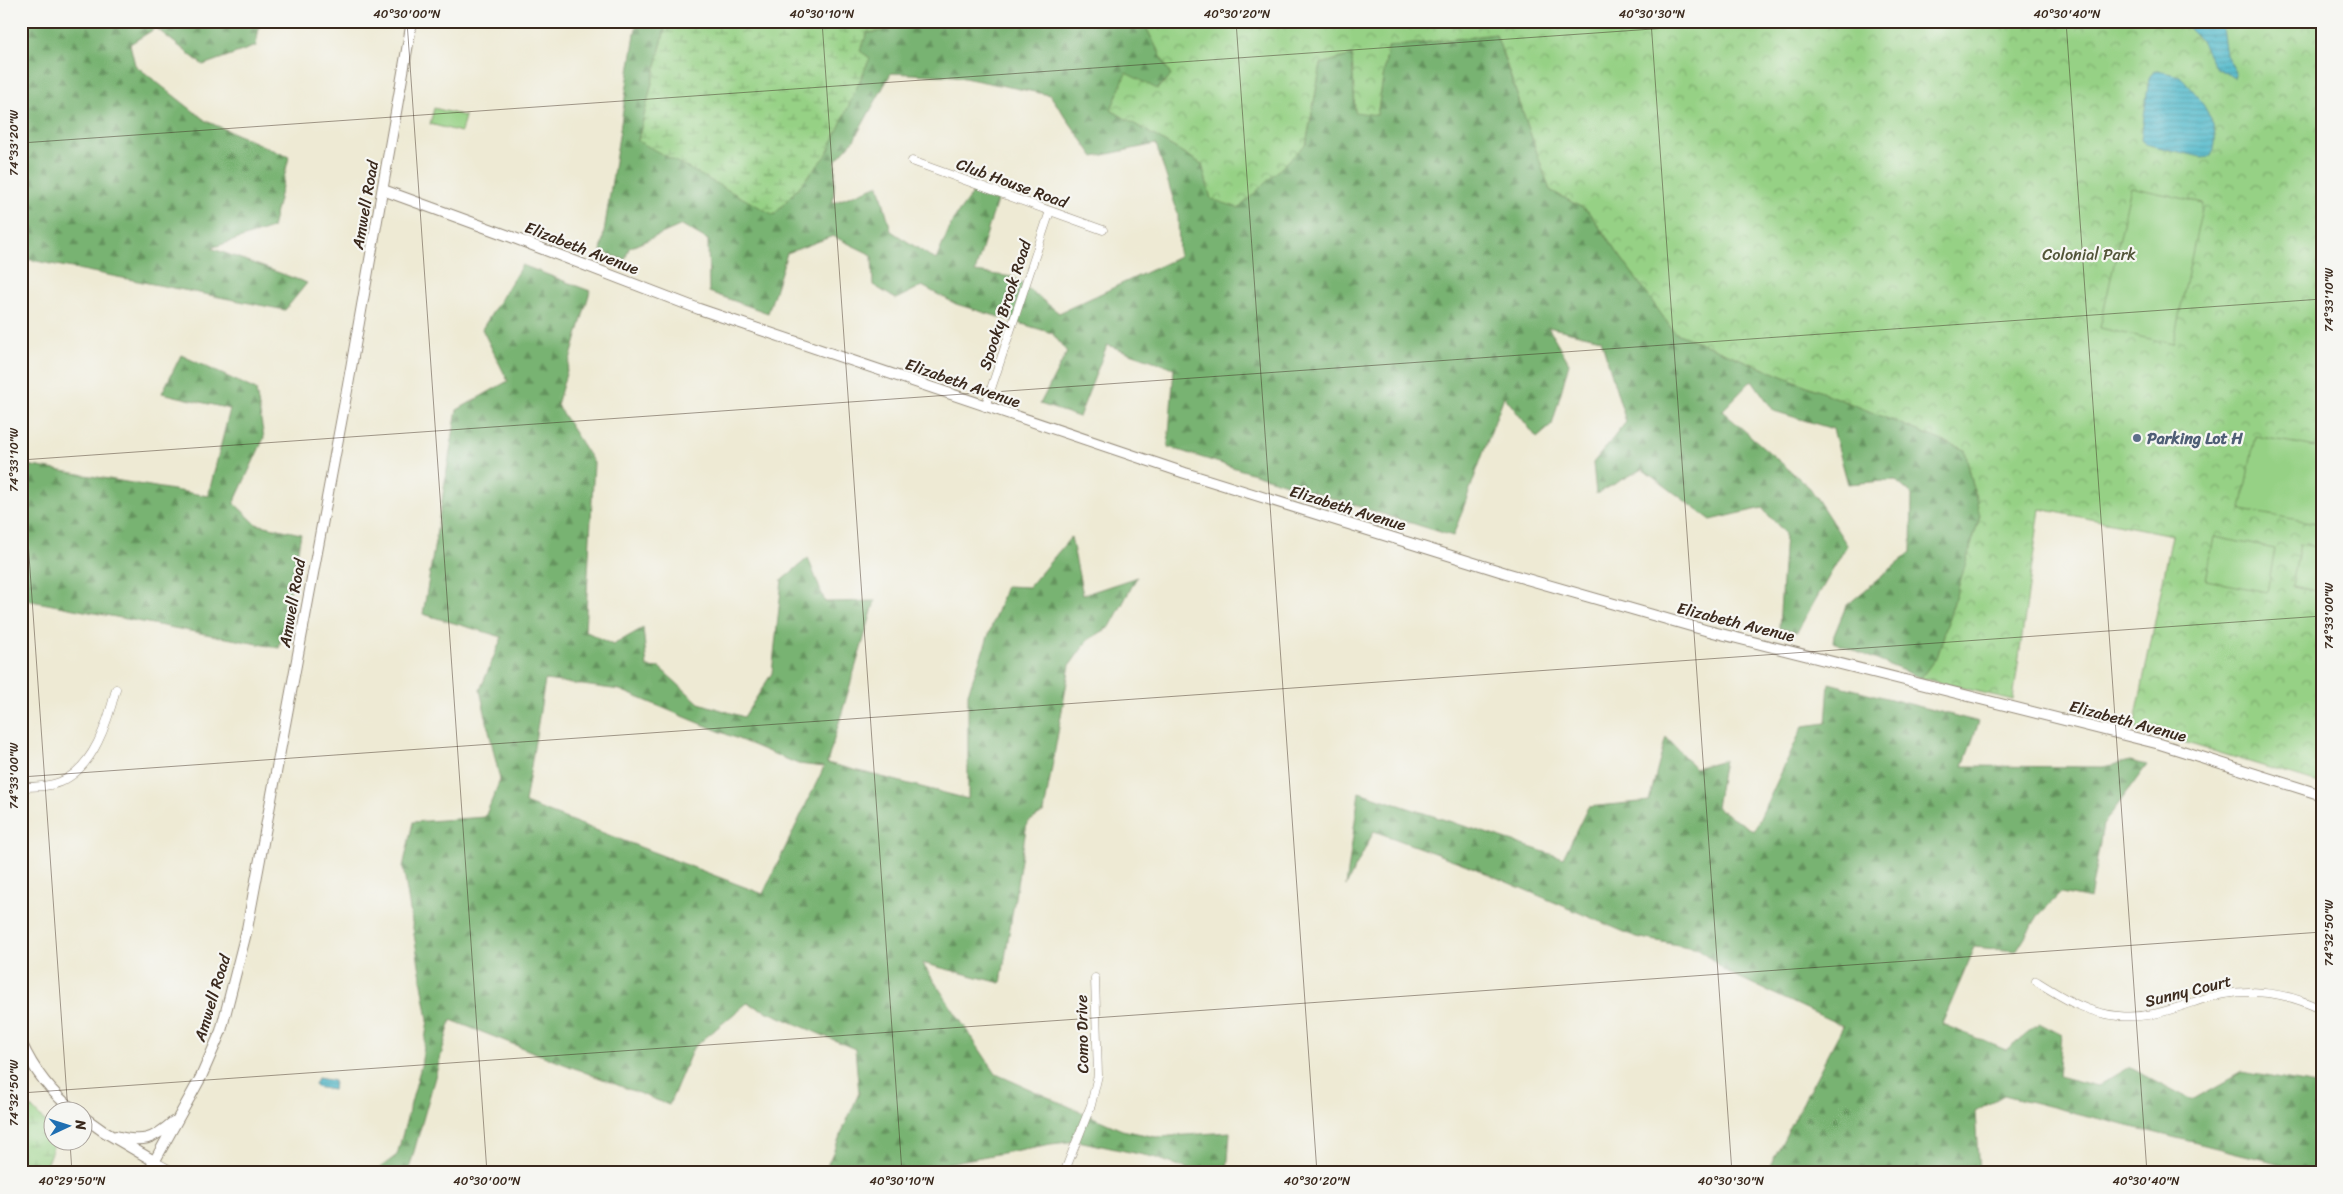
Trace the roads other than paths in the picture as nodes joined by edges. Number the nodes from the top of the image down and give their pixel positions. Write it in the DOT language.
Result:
graph roads {
  1 [pos="412,21"];
  2 [pos="912,161"];
  3 [pos="383,190"];
  4 [pos="1050,211"];
  5 [pos="1103,230"];
  6 [pos="985,407"];
  7 [pos="116,689"];
  8 [pos="21,787"];
  9 [pos="2322,796"];
  10 [pos="1095,978"];
  11 [pos="2036,981"];
  12 [pos="2322,1010"];
  13 [pos="21,1042"];
  14 [pos="65,1102"];
  15 [pos="179,1116"];
  16 [pos="92,1123"];
  17 [pos="106,1133"];
  18 [pos="154,1162"];
  19 [pos="148,1173"];
  20 [pos="176,1173"];
  21 [pos="1064,1173"];
  1 -- 3 [label="street, Amwell Road"];
  2 -- 4 [label="street, Club House Road"];
  3 -- 6 [label="street, Elizabeth Avenue"];
  3 -- 15 [label="street, Amwell Road"];
  4 -- 5 [label="street, Club House Road"];
  4 -- 6 [label="street, Spooky Brook Road"];
  6 -- 9 [label="street, Elizabeth Avenue"];
  7 -- 8 [label="street"];
  10 -- 21 [label="street, Como Drive"];
  11 -- 12 [label="street, Sunny Court"];
  13 -- 14 [label="street"];
  15 -- 17 [label="street"];
  15 -- 18 [label="street, Amwell Road"];
  16 -- 17 [label="street"];
  17 -- 18 [label="street"];
  18 -- 19 [label="street, Amwell Road"];
  18 -- 20 [label="street"];
}
